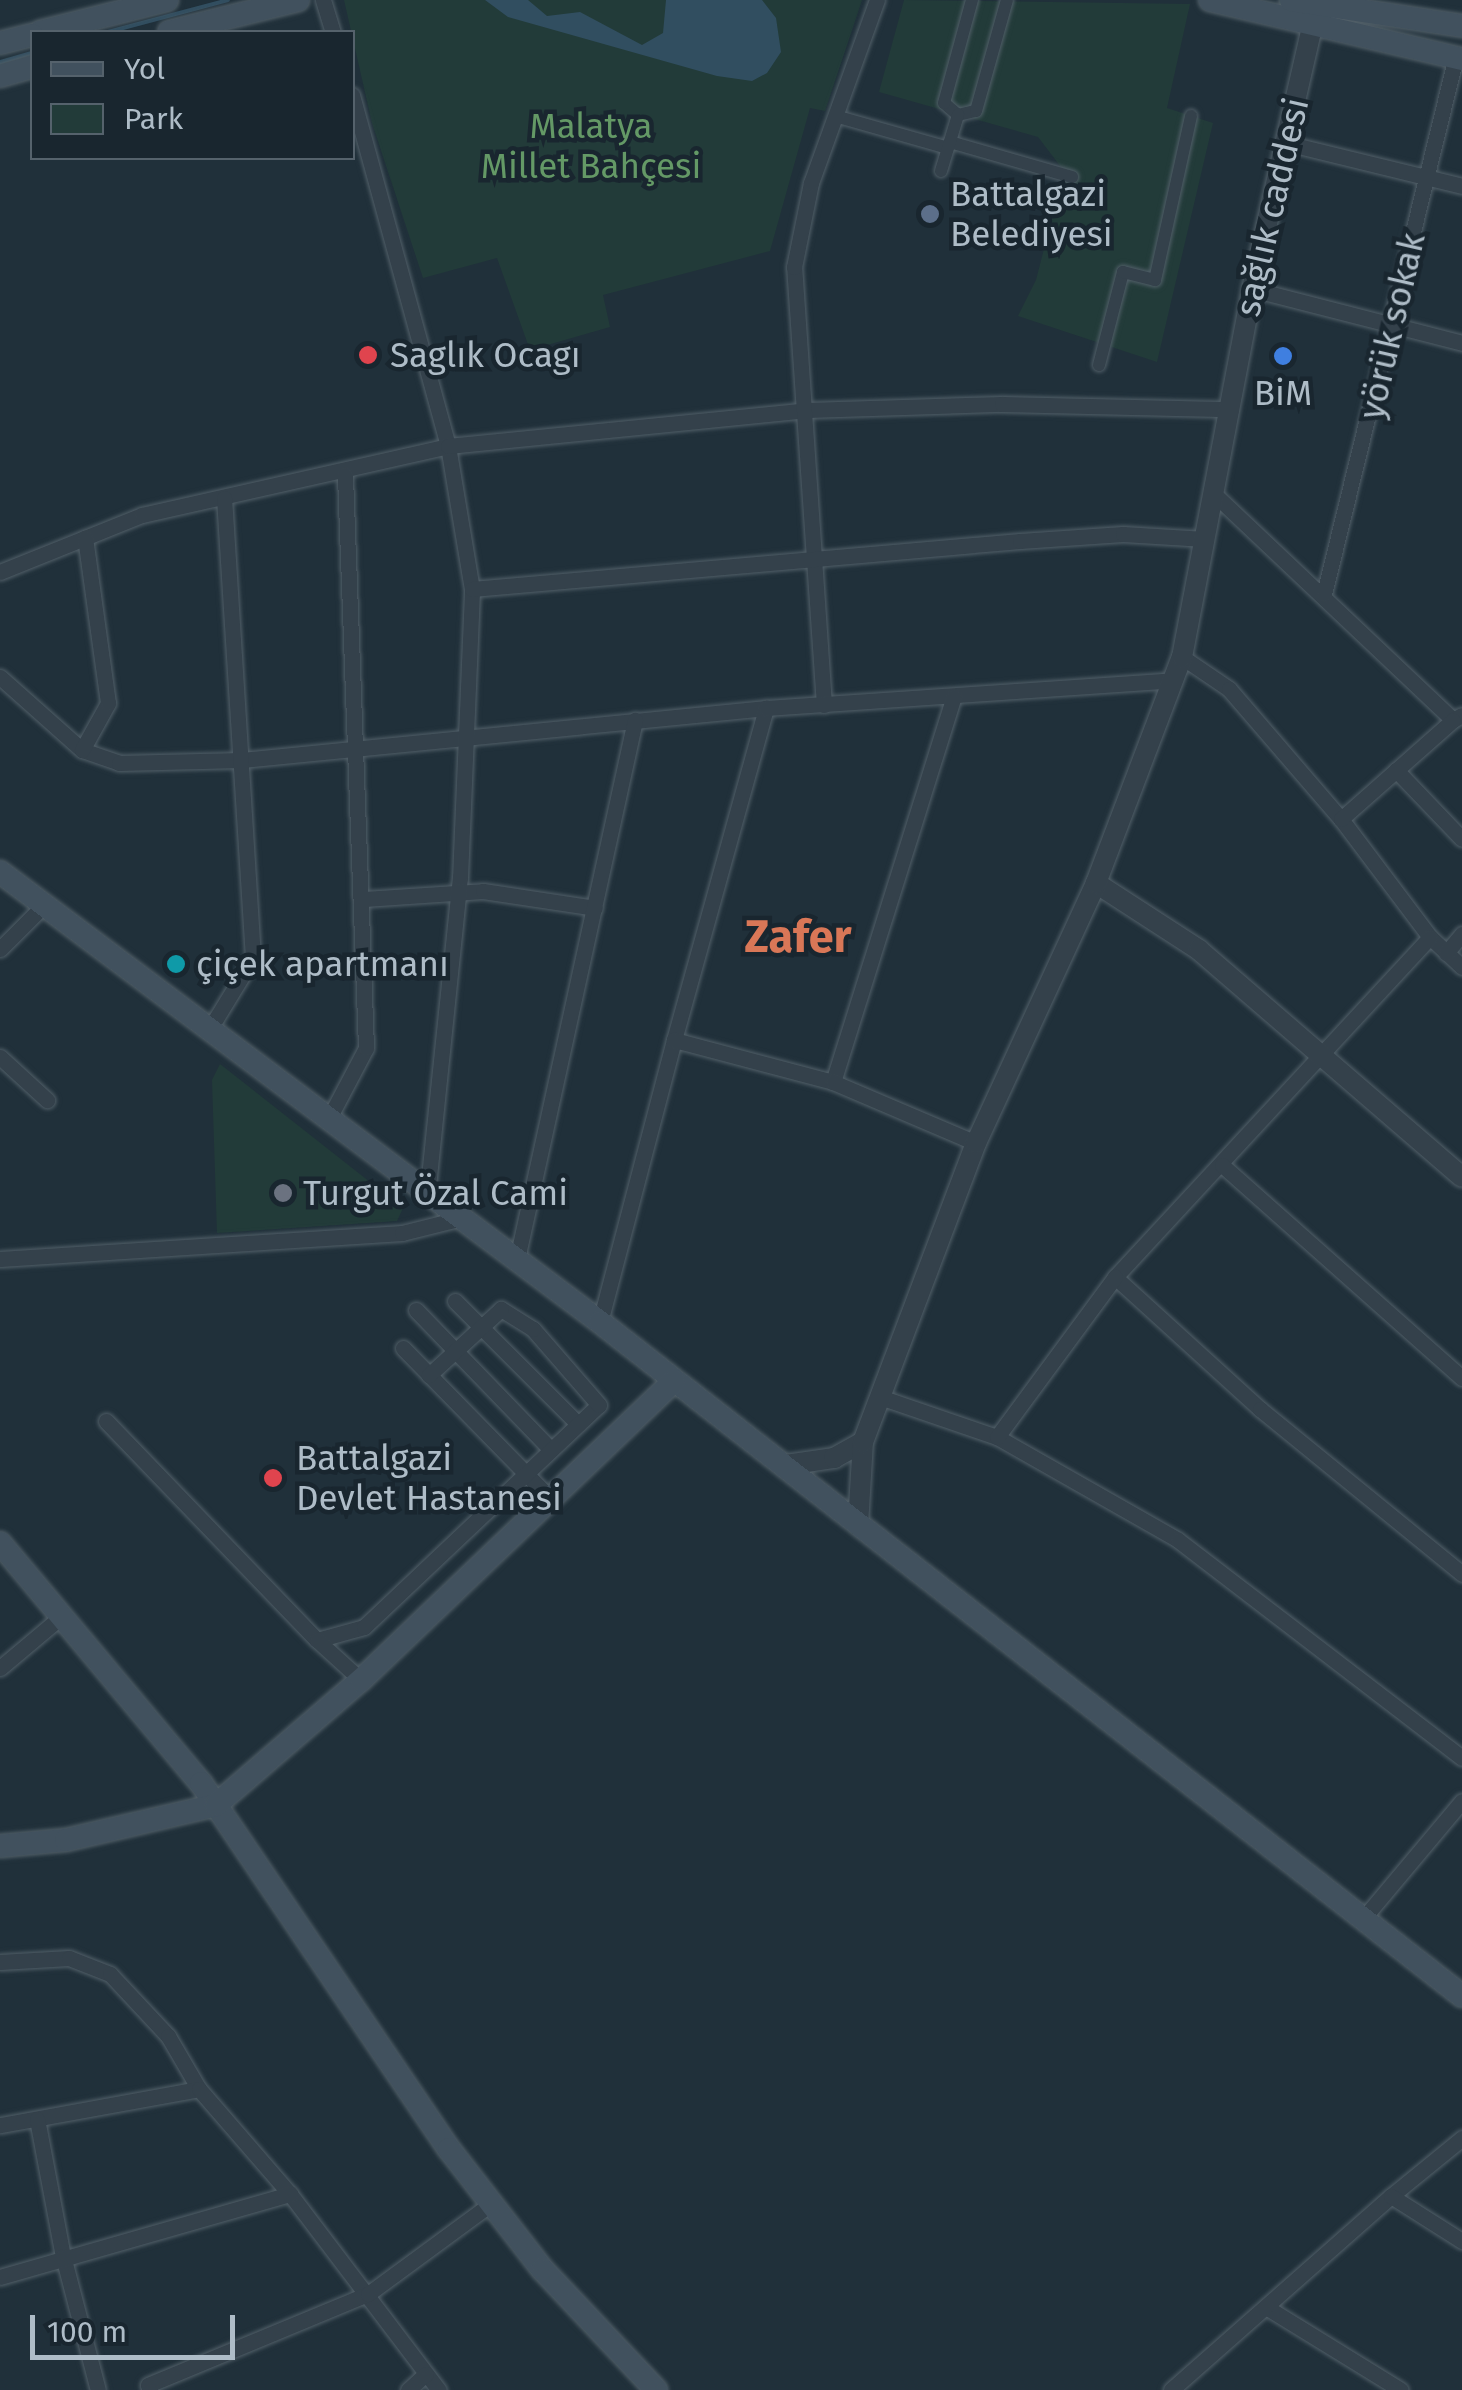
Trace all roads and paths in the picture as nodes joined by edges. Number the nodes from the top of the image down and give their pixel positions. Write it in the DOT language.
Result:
graph roads {
  1 [pos="168,0"];
  2 [pos="298,0"];
  3 [pos="323,0"];
  4 [pos="877,0"];
  5 [pos="972,0"];
  6 [pos="1007,0"];
  7 [pos="1210,0"];
  8 [pos="1290,0"];
  9 [pos="1315,14"];
  10 [pos="1459,24"];
  11 [pos="48,30"];
  12 [pos="176,30"];
  13 [pos="332,30"];
  14 [pos="30,35"];
  15 [pos="0,43"];
  16 [pos="1459,58"];
  17 [pos="30,68"];
  18 [pos="0,76"];
  19 [pos="355,106"];
  20 [pos="958,114"];
  21 [pos="835,116"];
  22 [pos="1191,116"];
  23 [pos="1286,143"];
  24 [pos="949,145"];
  25 [pos="941,170"];
  26 [pos="1072,177"];
  27 [pos="1426,178"];
  28 [pos="1462,186"];
  29 [pos="1252,289"];
  30 [pos="1391,326"];
  31 [pos="1462,343"];
  32 [pos="1100,365"];
  33 [pos="1231,409"];
  34 [pos="806,410"];
  35 [pos="448,446"];
  36 [pos="346,474"];
  37 [pos="1213,492"];
  38 [pos="224,498"];
  39 [pos="85,538"];
  40 [pos="1205,539"];
  41 [pos="816,561"];
  42 [pos="0,572"];
  43 [pos="472,589"];
  44 [pos="1324,594"];
  45 [pos="1182,657"];
  46 [pos="0,677"];
  47 [pos="1173,680"];
  48 [pos="954,697"];
  49 [pos="824,704"];
  50 [pos="766,708"];
  51 [pos="100,717"];
  52 [pos="1458,718"];
  53 [pos="636,720"];
  54 [pos="470,734"];
  55 [pos="354,744"];
  56 [pos="82,750"];
  57 [pos="101,757"];
  58 [pos="242,760"];
  59 [pos="1396,770"];
  60 [pos="1341,819"];
  61 [pos="1462,839"];
  62 [pos="0,872"];
  63 [pos="1096,883"];
  64 [pos="458,894"];
  65 [pos="364,899"];
  66 [pos="44,905"];
  67 [pos="596,908"];
  68 [pos="1462,934"];
  69 [pos="1430,937"];
  70 [pos="0,948"];
  71 [pos="1446,952"];
  72 [pos="1462,967"];
  73 [pos="209,1030"];
  74 [pos="674,1040"];
  75 [pos="1324,1052"];
  76 [pos="0,1056"];
  77 [pos="834,1082"];
  78 [pos="47,1100"];
  79 [pos="328,1120"];
  80 [pos="976,1144"];
  81 [pos="1222,1166"];
  82 [pos="1462,1177"];
  83 [pos="427,1196"];
  84 [pos="458,1219"];
  85 [pos="0,1259"];
  86 [pos="517,1259"];
  87 [pos="1115,1277"];
  88 [pos="455,1301"];
  89 [pos="416,1310"];
  90 [pos="600,1322"];
  91 [pos="482,1326"];
  92 [pos="403,1348"];
  93 [pos="456,1351"];
  94 [pos="430,1375"];
  95 [pos="1462,1378"];
  96 [pos="674,1381"];
  97 [pos="883,1398"];
  98 [pos="106,1421"];
  99 [pos="578,1424"];
  100 [pos="997,1437"];
  101 [pos="864,1442"];
  102 [pos="552,1450"];
  103 [pos="786,1465"];
  104 [pos="526,1474"];
  105 [pos="553,1501"];
  106 [pos="858,1525"];
  107 [pos="0,1543"];
  108 [pos="1462,1574"];
  109 [pos="63,1615"];
  110 [pos="317,1640"];
  111 [pos="0,1668"];
  112 [pos="361,1680"];
  113 [pos="1462,1758"];
  114 [pos="1462,1802"];
  115 [pos="216,1805"];
  116 [pos="0,1846"];
  117 [pos="1362,1920"];
  118 [pos="0,1962"];
  119 [pos="1462,1996"];
  120 [pos="198,2090"];
  121 [pos="37,2119"];
  122 [pos="0,2126"];
  123 [pos="1462,2138"];
  124 [pos="290,2194"];
  125 [pos="1392,2196"];
  126 [pos="492,2203"];
  127 [pos="1462,2240"];
  128 [pos="63,2256"];
  129 [pos="0,2277"];
  130 [pos="368,2294"];
  131 [pos="1266,2307"];
  132 [pos="426,2374"];
  133 [pos="145,2388"];
  134 [pos="98,2390"];
  135 [pos="408,2390"];
  136 [pos="439,2390"];
  137 [pos="656,2390"];
  138 [pos="1171,2390"];
  139 [pos="1402,2390"];
  1 -- 11 [label="main road"];
  2 -- 12 [label="main road"];
  3 -- 13 [label="street"];
  4 -- 21 [label="street"];
  5 -- 20 [label="street"];
  6 -- 20 [label="street"];
  7 -- 9 [label="main road"];
  8 -- 9 [label="main road"];
  9 -- 10 [label="main road"];
  9 -- 16 [label="main road"];
  9 -- 23 [label="street, sağlık caddesi"];
  14 -- 15 [label="main road"];
  16 -- 27 [label="street, yörük sokak"];
  17 -- 18 [label="main road"];
  19 -- 35 [label="street"];
  20 -- 24 [label="street"];
  21 -- 24 [label="street"];
  21 -- 34 [label="street"];
  22 -- 32 [label="street"];
  23 -- 27 [label="street"];
  23 -- 29 [label="street, sağlık caddesi"];
  24 -- 25 [label="street"];
  24 -- 26 [label="street"];
  27 -- 28 [label="street"];
  27 -- 30 [label="street, yörük sokak"];
  29 -- 30 [label="street"];
  29 -- 33 [label="street, sağlık caddesi"];
  30 -- 31 [label="street"];
  30 -- 44 [label="street, yörük sokak"];
  33 -- 34 [label="street"];
  33 -- 37 [label="street, sağlık caddesi"];
  34 -- 35 [label="street"];
  34 -- 41 [label="street"];
  35 -- 36 [label="street"];
  35 -- 43 [label="street"];
  36 -- 38 [label="street"];
  36 -- 55 [label="street"];
  37 -- 40 [label="street, sağlık caddesi"];
  37 -- 44 [label="street"];
  38 -- 39 [label="street"];
  38 -- 58 [label="street"];
  39 -- 42 [label="street"];
  39 -- 51 [label="street"];
  40 -- 41 [label="street"];
  40 -- 45 [label="street, sağlık caddesi"];
  41 -- 43 [label="street"];
  41 -- 49 [label="street"];
  43 -- 54 [label="street"];
  44 -- 52 [label="street"];
  45 -- 47 [label="street, sağlık caddesi"];
  45 -- 60 [label="street"];
  46 -- 56 [label="street"];
  47 -- 48 [label="street"];
  47 -- 63 [label="street, sağlık caddesi"];
  48 -- 49 [label="street"];
  48 -- 77 [label="street"];
  49 -- 50 [label="street"];
  50 -- 53 [label="street"];
  50 -- 74 [label="street"];
  51 -- 56 [label="street"];
  51 -- 57 [label="street"];
  52 -- 59 [label="street"];
  53 -- 54 [label="street"];
  53 -- 67 [label="street"];
  54 -- 55 [label="street"];
  54 -- 64 [label="street"];
  55 -- 58 [label="street"];
  55 -- 65 [label="street"];
  56 -- 57 [label="street"];
  57 -- 58 [label="street"];
  58 -- 73 [label="street"];
  59 -- 60 [label="street"];
  59 -- 61 [label="street"];
  60 -- 69 [label="street"];
  62 -- 66 [label="main road"];
  63 -- 75 [label="street"];
  63 -- 80 [label="street, sağlık caddesi"];
  64 -- 65 [label="street"];
  64 -- 67 [label="street"];
  64 -- 83 [label="street"];
  65 -- 79 [label="street"];
  66 -- 70 [label="street"];
  66 -- 73 [label="main road"];
  67 -- 86 [label="street"];
  68 -- 71 [label="street"];
  69 -- 71 [label="street"];
  69 -- 75 [label="street"];
  71 -- 72 [label="street"];
  73 -- 79 [label="main road"];
  74 -- 77 [label="street"];
  74 -- 90 [label="street"];
  75 -- 81 [label="street"];
  75 -- 82 [label="street"];
  76 -- 78 [label="street"];
  77 -- 80 [label="street"];
  79 -- 83 [label="main road"];
  80 -- 97 [label="street, sağlık caddesi"];
  81 -- 87 [label="street"];
  81 -- 95 [label="street"];
  83 -- 84 [label="main road"];
  84 -- 85 [label="street"];
  84 -- 86 [label="main road"];
  86 -- 90 [label="main road"];
  87 -- 100 [label="street"];
  87 -- 108 [label="street"];
  88 -- 91 [label="street"];
  89 -- 93 [label="street"];
  90 -- 96 [label="main road"];
  91 -- 93 [label="street"];
  91 -- 99 [label="street"];
  91 -- 99 [label="street"];
  92 -- 94 [label="street"];
  93 -- 94 [label="street"];
  93 -- 102 [label="street"];
  94 -- 104 [label="street"];
  96 -- 103 [label="main road"];
  96 -- 105 [label="main road"];
  97 -- 100 [label="street"];
  97 -- 101 [label="street, sağlık caddesi"];
  98 -- 110 [label="street"];
  99 -- 102 [label="street"];
  100 -- 113 [label="street"];
  101 -- 103 [label="street"];
  101 -- 106 [label="street, sağlık caddesi"];
  102 -- 104 [label="street"];
  103 -- 106 [label="main road"];
  104 -- 105 [label="street"];
  104 -- 110 [label="street"];
  105 -- 112 [label="main road"];
  106 -- 117 [label="main road"];
  107 -- 109 [label="main road"];
  109 -- 111 [label="street"];
  109 -- 115 [label="main road"];
  110 -- 112 [label="street"];
  112 -- 115 [label="main road"];
  114 -- 117 [label="street"];
  115 -- 116 [label="main road"];
  115 -- 126 [label="main road"];
  117 -- 119 [label="main road"];
  118 -- 120 [label="street"];
  120 -- 121 [label="street"];
  120 -- 124 [label="street"];
  121 -- 122 [label="street"];
  121 -- 128 [label="street"];
  123 -- 125 [label="street"];
  124 -- 128 [label="street"];
  124 -- 130 [label="street"];
  125 -- 127 [label="street"];
  125 -- 131 [label="street"];
  126 -- 130 [label="street"];
  126 -- 137 [label="main road"];
  128 -- 129 [label="street"];
  128 -- 134 [label="street"];
  130 -- 132 [label="street"];
  130 -- 133 [label="street"];
  131 -- 138 [label="street"];
  131 -- 139 [label="street"];
  132 -- 135 [label="street"];
  132 -- 136 [label="street"];
}
